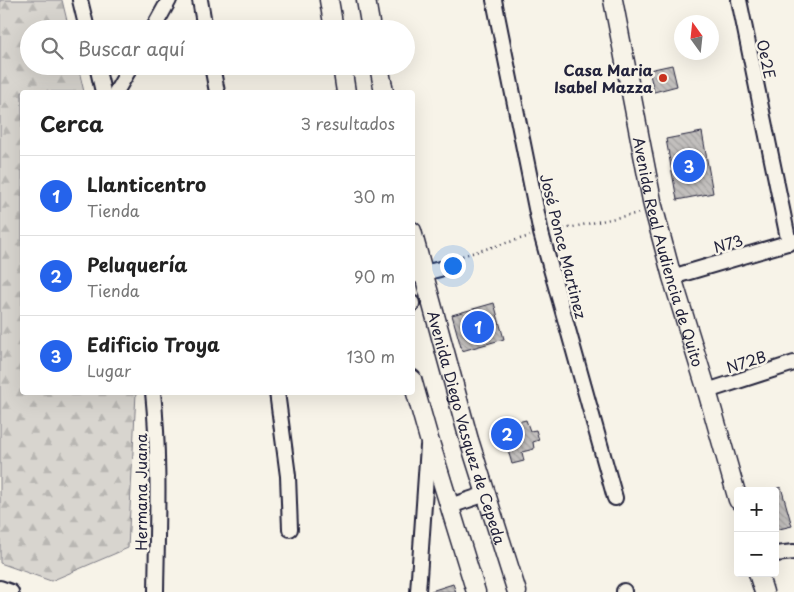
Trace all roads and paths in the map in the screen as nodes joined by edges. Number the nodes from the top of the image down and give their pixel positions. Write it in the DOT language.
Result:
graph roads {
  1 [pos="80,0"];
  2 [pos="169,0"];
  3 [pos="200,0"];
  4 [pos="329,0"];
  5 [pos="366,0"];
  6 [pos="494,0"];
  7 [pos="613,0"];
  8 [pos="738,0"];
  9 [pos="86,20"];
  10 [pos="157,20"];
  11 [pos="203,20"];
  12 [pos="332,20"];
  13 [pos="369,20"];
  14 [pos="99,75"];
  15 [pos="126,75"];
  16 [pos="214,75"];
  17 [pos="343,75"];
  18 [pos="381,75"];
  19 [pos="103,90"];
  20 [pos="117,90"];
  21 [pos="217,90"];
  22 [pos="346,90"];
  23 [pos="384,90"];
  24 [pos="638,213"];
  25 [pos="541,233"];
  26 [pos="415,241"];
  27 [pos="792,242"];
  28 [pos="425,272"];
  29 [pos="672,276"];
  30 [pos="794,363"];
  31 [pos="415,390"];
  32 [pos="707,391"];
  33 [pos="153,395"];
  34 [pos="277,395"];
  35 [pos="429,439"];
  36 [pos="734,487"];
  37 [pos="486,494"];
  38 [pos="615,498"];
  39 [pos="450,506"];
  40 [pos="290,529"];
  41 [pos="794,552"];
  42 [pos="779,554"];
  43 [pos="759,577"];
  44 [pos="0,588"];
  45 [pos="11,592"];
  46 [pos="156,592"];
  47 [pos="418,592"];
  48 [pos="476,592"];
  49 [pos="517,592"];
  50 [pos="764,592"];
  1 -- 9 [label="street"];
  2 -- 10 [label="street"];
  3 -- 11 [label="street"];
  4 -- 12 [label="main road"];
  5 -- 13 [label="main road"];
  6 -- 25 [label="street, José Ponce Martinez"];
  7 -- 29 [label="main road, Avenida Real Audiencia de Quito"];
  8 -- 27 [label="street, Oe2E"];
  14 -- 19 [label="street"];
  15 -- 20 [label="street"];
  16 -- 21 [label="street"];
  17 -- 22 [label="main road"];
  18 -- 23 [label="main road"];
  24 -- 25 [label="path"];
  25 -- 28 [label="path"];
  25 -- 38 [label="street, José Ponce Martinez"];
  26 -- 28 [label="main road, Avenida Diego Vasquez de Cepeda"];
  27 -- 29 [label="street, N73"];
  28 -- 37 [label="main road, Avenida Diego Vasquez de Cepeda"];
  29 -- 32 [label="main road, Avenida Real Audiencia de Quito"];
  30 -- 32 [label="street, N72B"];
  31 -- 35 [label="main road"];
  32 -- 36 [label="main road, Avenida Real Audiencia de Quito"];
  33 -- 46 [label="street, Hermana Juana"];
  34 -- 40 [label="street"];
  35 -- 39 [label="main road"];
  35 -- 47 [label="street"];
  37 -- 39 [label="street"];
  37 -- 49 [label="main road, Avenida Diego Vasquez de Cepeda"];
  39 -- 48 [label="main road"];
  41 -- 42 [label="street"];
  43 -- 50 [label="main road"];
  44 -- 45 [label="street"];
}
